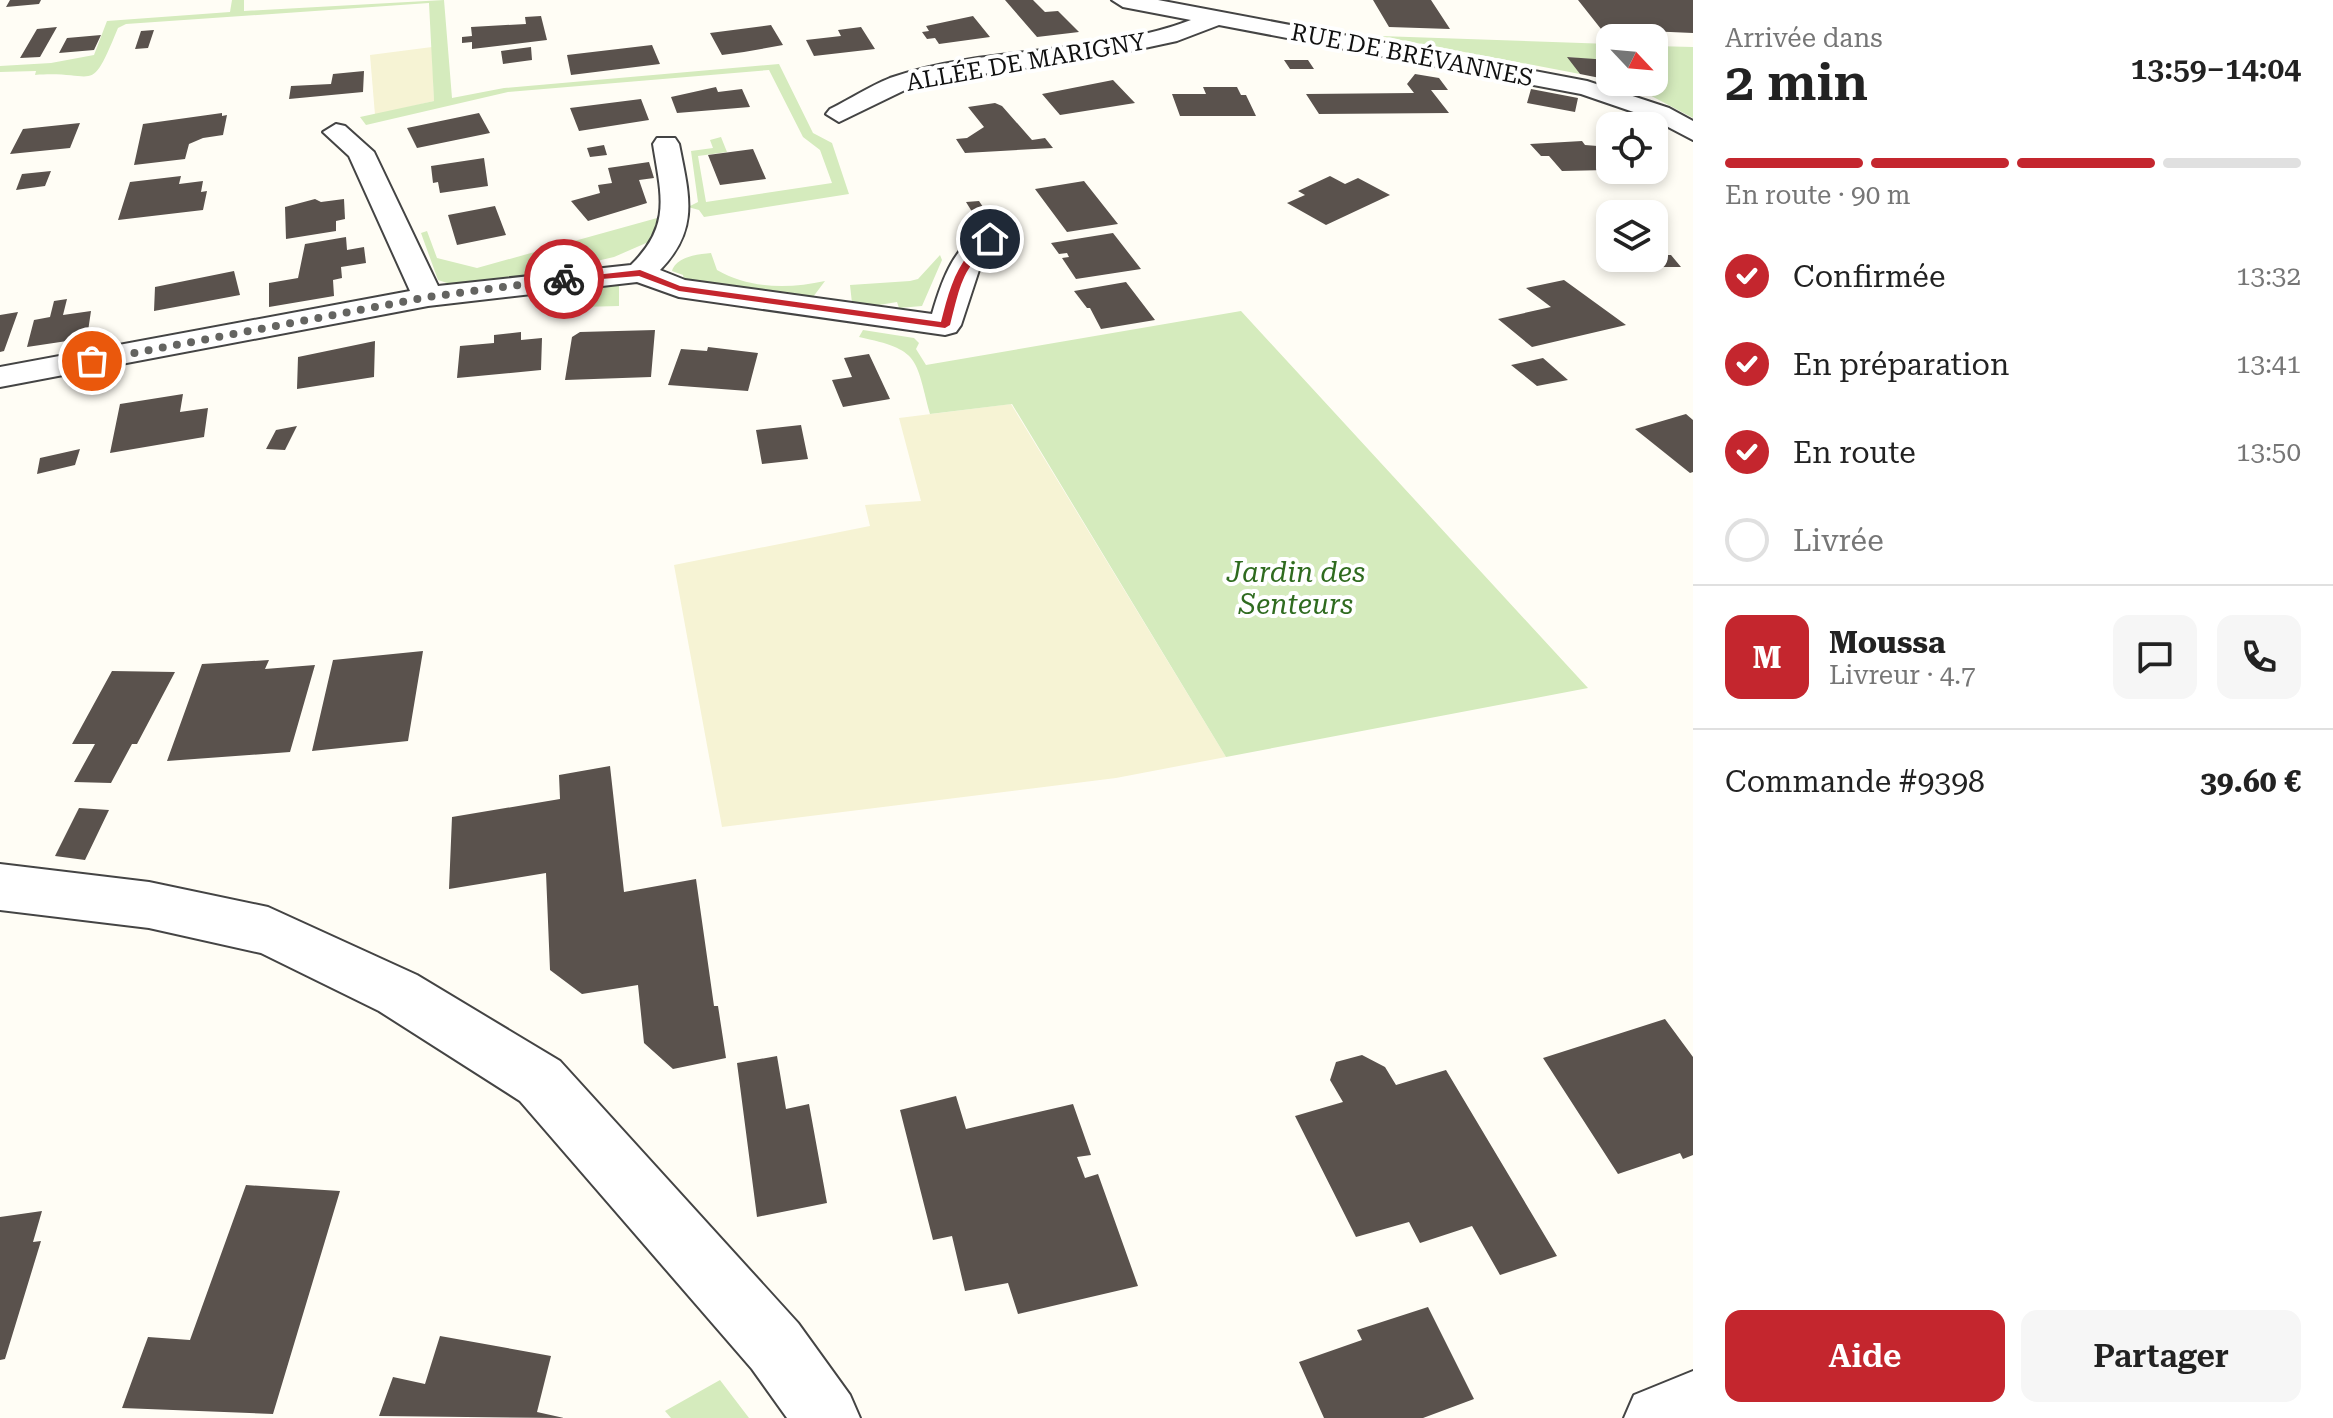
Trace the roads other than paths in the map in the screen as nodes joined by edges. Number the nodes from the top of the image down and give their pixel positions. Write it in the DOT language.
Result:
graph roads {
  1 [pos="1123,0"];
  2 [pos="1241,0"];
  3 [pos="1216,18"];
  4 [pos="1249,24"];
  5 [pos="839,114"];
  6 [pos="336,132"];
  7 [pos="1693,132"];
  8 [pos="666,144"];
  9 [pos="990,239"];
  10 [pos="640,273"];
  11 [pos="428,297"];
  12 [pos="0,377"];
  13 [pos="0,887"];
  14 [pos="1693,1404"];
  15 [pos="827,1418"];
  16 [pos="1657,1418"];
  1 -- 3 [label="street, RUE DE BRÉVANNES"];
  2 -- 4 [label="street"];
  3 -- 4 [label="street, RUE DE BRÉVANNES"];
  3 -- 5 [label="street, ALLÉE DE MARIGNY"];
  4 -- 7 [label="street, RUE DE BRÉVANNES"];
  6 -- 11 [label="street"];
  8 -- 10 [label="street"];
  9 -- 10 [label="street"];
  10 -- 11 [label="street"];
  11 -- 12 [label="street"];
  13 -- 15 [label="street"];
  14 -- 16 [label="street"];
}
